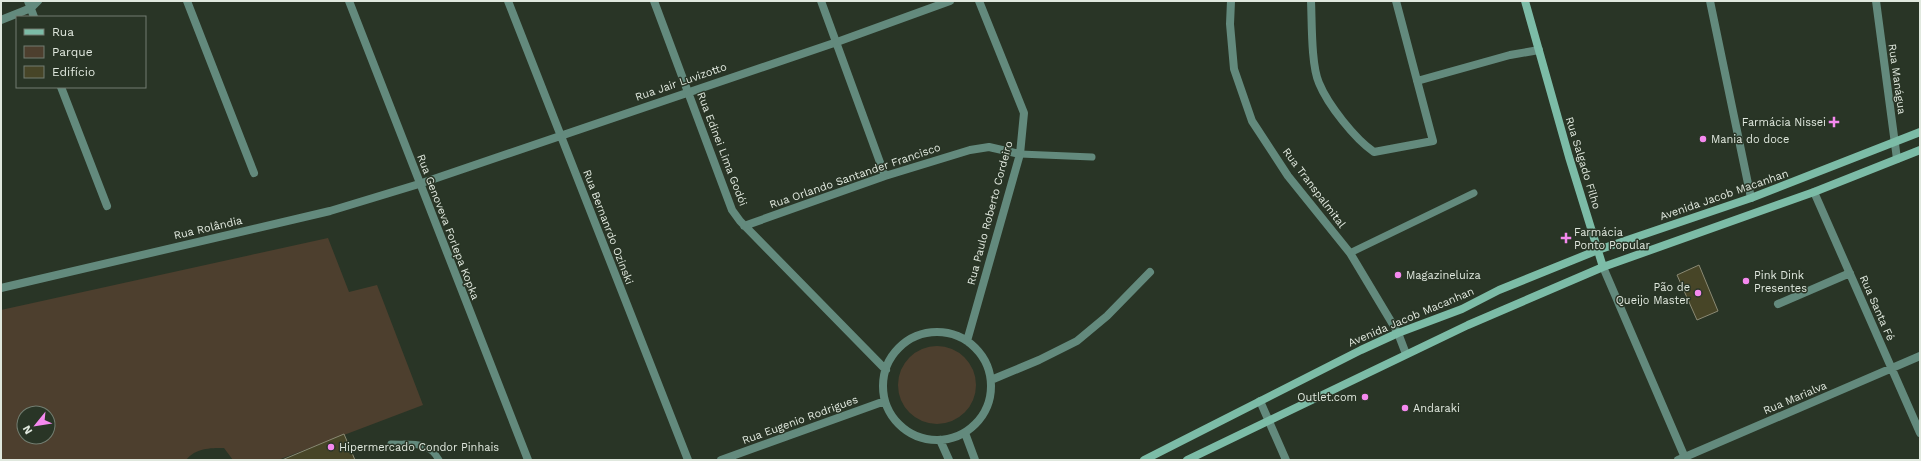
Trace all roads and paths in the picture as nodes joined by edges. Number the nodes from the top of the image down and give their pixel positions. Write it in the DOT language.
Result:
graph roads {
  1 [pos="38,1"];
  2 [pos="187,1"];
  3 [pos="349,1"];
  4 [pos="508,1"];
  5 [pos="654,1"];
  6 [pos="821,1"];
  7 [pos="950,1"];
  8 [pos="979,1"];
  9 [pos="1231,1"];
  10 [pos="1311,1"];
  11 [pos="1396,1"];
  12 [pos="1525,1"];
  13 [pos="1710,1"];
  14 [pos="1876,1"];
  15 [pos="30,5"];
  16 [pos="34,16"];
  17 [pos="1,20"];
  18 [pos="837,42"];
  19 [pos="1539,50"];
  20 [pos="1417,81"];
  21 [pos="62,88"];
  22 [pos="688,91"];
  23 [pos="1920,132"];
  24 [pos="560,134"];
  25 [pos="1895,142"];
  26 [pos="1920,150"];
  27 [pos="1020,154"];
  28 [pos="1092,156"];
  29 [pos="1897,159"];
  30 [pos="254,173"];
  31 [pos="884,176"];
  32 [pos="419,184"];
  33 [pos="1814,192"];
  34 [pos="1474,193"];
  35 [pos="1751,198"];
  36 [pos="107,206"];
  37 [pos="744,226"];
  38 [pos="1598,250"];
  39 [pos="1350,253"];
  40 [pos="1603,267"];
  41 [pos="1150,272"];
  42 [pos="1850,273"];
  43 [pos="1,288"];
  44 [pos="1778,304"];
  45 [pos="1398,333"];
  46 [pos="967,341"];
  47 [pos="1406,354"];
  48 [pos="1920,356"];
  49 [pos="1891,368"];
  50 [pos="886,370"];
  51 [pos="991,380"];
  52 [pos="885,401"];
  53 [pos="1260,401"];
  54 [pos="1270,421"];
  55 [pos="965,433"];
  56 [pos="1920,434"];
  57 [pos="940,440"];
  58 [pos="391,444"];
  59 [pos="1683,459"];
  60 [pos="439,460"];
  61 [pos="528,460"];
  62 [pos="688,460"];
  63 [pos="721,460"];
  64 [pos="949,460"];
  65 [pos="975,460"];
  66 [pos="1144,460"];
  67 [pos="1187,460"];
  68 [pos="1286,460"];
  1 -- 15 [label="street"];
  2 -- 30 [label="street"];
  3 -- 32 [label="street, Rua Genoveva Forlepa Kopka"];
  4 -- 24 [label="street, Rua Bernanrdo Ozinski"];
  5 -- 22 [label="street, Rua Edinei Lima Godói"];
  6 -- 18 [label="street"];
  7 -- 18 [label="street, Rua Jair Luvizotto"];
  8 -- 27 [label="street, Rua Paulo Roberto Cordeiro"];
  9 -- 39 [label="street, Rua Transpalmital"];
  10 -- 20 [label="street"];
  11 -- 20 [label="street"];
  12 -- 19 [label="main road, Rua Salgado Filho"];
  13 -- 35 [label="street"];
  14 -- 25 [label="street, Rua Manágua"];
  15 -- 16 [label="street"];
  15 -- 17 [label="street"];
  18 -- 22 [label="street, Rua Jair Luvizotto"];
  18 -- 31 [label="street"];
  19 -- 20 [label="street"];
  19 -- 38 [label="main road, Rua Salgado Filho"];
  21 -- 36 [label="street"];
  22 -- 24 [label="street, Rua Jair Luvizotto"];
  22 -- 37 [label="street, Rua Edinei Lima Godói"];
  23 -- 25 [label="main road, Avenida Jacob Macanhan"];
  24 -- 32 [label="street, Rua Jair Luvizotto"];
  24 -- 62 [label="street, Rua Bernanrdo Ozinski"];
  25 -- 29 [label="street, Rua Manágua"];
  25 -- 35 [label="main road, Avenida Jacob Macanhan"];
  26 -- 29 [label="main road"];
  27 -- 28 [label="lane"];
  27 -- 31 [label="street, Rua Orlando Santander Francisco"];
  27 -- 46 [label="street, Rua Paulo Roberto Cordeiro"];
  29 -- 33 [label="main road"];
  31 -- 37 [label="street, Rua Orlando Santander Francisco"];
  32 -- 43 [label="street, Rua Rolândia"];
  32 -- 61 [label="street, Rua Genoveva Forlepa Kopka"];
  33 -- 40 [label="main road"];
  33 -- 42 [label="street, Rua Santa Fé"];
  34 -- 39 [label="lane"];
  35 -- 38 [label="main road, Avenida Jacob Macanhan"];
  37 -- 50 [label="street, Rua Edinei Lima Godói"];
  38 -- 40 [label="main road, Rua Salgado Filho"];
  38 -- 45 [label="main road, Avenida Jacob Macanhan"];
  39 -- 45 [label="street, Rua Transpalmital"];
  40 -- 47 [label="main road"];
  40 -- 59 [label="street, Rua Salgado Filho"];
  41 -- 51 [label="street"];
  42 -- 44 [label="street"];
  42 -- 49 [label="street, Rua Santa Fé"];
  45 -- 47 [label="street, Rua Transpalmital"];
  45 -- 53 [label="main road, Avenida Jacob Macanhan"];
  46 -- 50 [label="street"];
  46 -- 51 [label="street"];
  47 -- 54 [label="main road"];
  48 -- 49 [label="street, Rua Marialva"];
  49 -- 56 [label="street, Rua Santa Fé"];
  49 -- 59 [label="street, Rua Marialva"];
  50 -- 52 [label="street"];
  51 -- 55 [label="street"];
  52 -- 57 [label="street"];
  52 -- 63 [label="street, Rua Eugenio Rodrigues"];
  53 -- 54 [label="street"];
  53 -- 66 [label="main road, Avenida Jacob Macanhan"];
  54 -- 67 [label="main road"];
  54 -- 68 [label="street"];
  55 -- 57 [label="street"];
  55 -- 65 [label="street"];
  57 -- 64 [label="street"];
  58 -- 60 [label="lane"];
}
